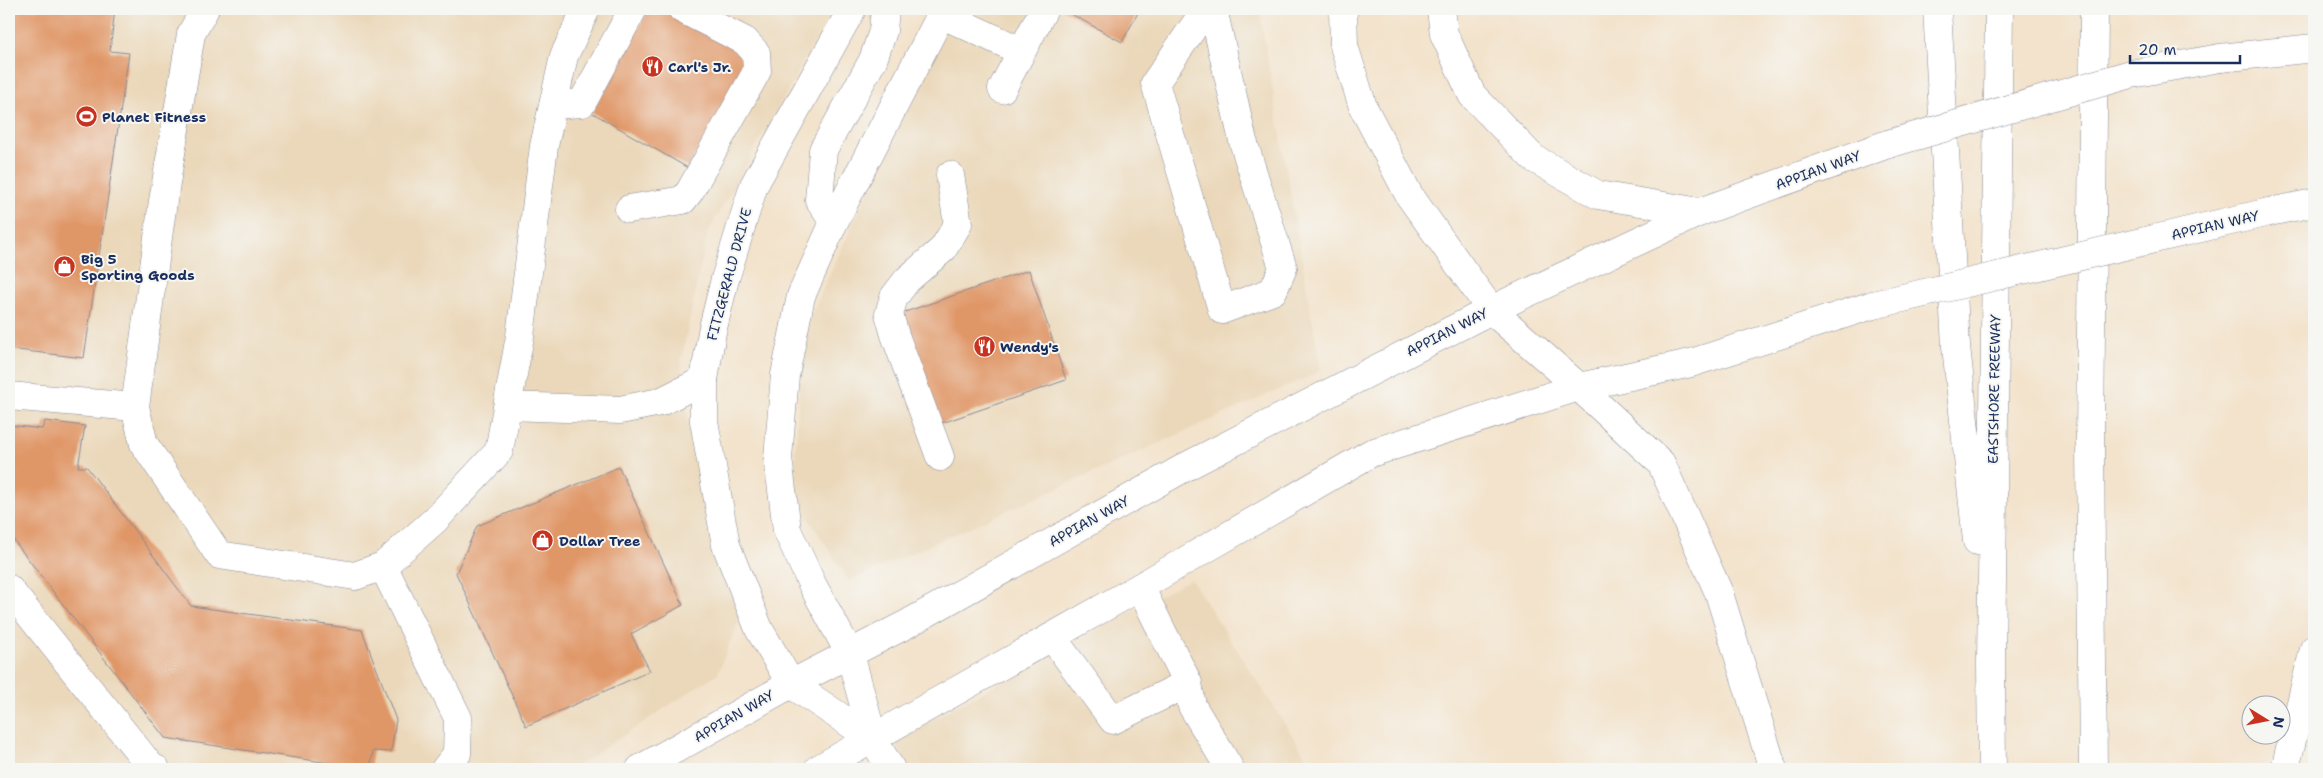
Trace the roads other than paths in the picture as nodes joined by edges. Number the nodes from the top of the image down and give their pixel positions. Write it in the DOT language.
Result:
graph roads {
  1 [pos="205,9"];
  2 [pos="586,9"];
  3 [pos="634,9"];
  4 [pos="682,9"];
  5 [pos="852,9"];
  6 [pos="885,9"];
  7 [pos="1044,9"];
  8 [pos="1206,9"];
  9 [pos="1214,9"];
  10 [pos="1343,9"];
  11 [pos="1441,9"];
  12 [pos="1937,9"];
  13 [pos="1999,9"];
  14 [pos="2094,9"];
  15 [pos="941,11"];
  16 [pos="2314,48"];
  17 [pos="1021,51"];
  18 [pos="1002,89"];
  19 [pos="553,105"];
  20 [pos="950,175"];
  21 [pos="2314,203"];
  22 [pos="629,209"];
  23 [pos="1700,212"];
  24 [pos="834,222"];
  25 [pos="1491,310"];
  26 [pos="704,380"];
  27 [pos="1579,387"];
  28 [pos="9,396"];
  29 [pos="508,406"];
  30 [pos="135,407"];
  31 [pos="940,457"];
  32 [pos="383,566"];
  33 [pos="1140,587"];
  34 [pos="9,589"];
  35 [pos="1052,637"];
  36 [pos="2314,649"];
  37 [pos="850,654"];
  38 [pos="1991,664"];
  39 [pos="1188,683"];
  40 [pos="791,684"];
  41 [pos="873,739"];
  42 [pos="156,769"];
  43 [pos="445,769"];
  44 [pos="640,769"];
  45 [pos="818,769"];
  46 [pos="891,769"];
  47 [pos="1230,769"];
  48 [pos="1773,769"];
  49 [pos="1992,769"];
  50 [pos="2093,769"];
  51 [pos="2285,769"];
  1 -- 30 [label="main road"];
  2 -- 19 [label="main road"];
  3 -- 19 [label="main road"];
  4 -- 22 [label="main road"];
  5 -- 26 [label="main road, FITZGERALD DRIVE"];
  6 -- 24 [label="main road"];
  7 -- 17 [label="main road"];
  8 -- 9 [label="main road"];
  10 -- 25 [label="main road"];
  11 -- 23 [label="main road"];
  12 -- 38 [label="main road"];
  13 -- 38 [label="main road, EASTSHORE FREEWAY"];
  14 -- 50 [label="main road"];
  15 -- 17 [label="main road"];
  15 -- 24 [label="main road"];
  16 -- 23 [label="main road, APPIAN WAY, bridge"];
  17 -- 18 [label="main road"];
  19 -- 29 [label="main road"];
  20 -- 31 [label="main road"];
  21 -- 27 [label="main road, APPIAN WAY, bridge"];
  23 -- 25 [label="main road, APPIAN WAY"];
  24 -- 37 [label="main road"];
  25 -- 27 [label="main road"];
  25 -- 37 [label="main road, APPIAN WAY"];
  26 -- 29 [label="main road"];
  26 -- 40 [label="main road, FITZGERALD DRIVE"];
  27 -- 33 [label="main road, APPIAN WAY"];
  27 -- 48 [label="main road"];
  28 -- 30 [label="main road"];
  29 -- 32 [label="main road"];
  30 -- 32 [label="main road"];
  32 -- 43 [label="main road"];
  33 -- 35 [label="main road, APPIAN WAY"];
  33 -- 39 [label="main road"];
  34 -- 42 [label="main road"];
  35 -- 39 [label="main road"];
  35 -- 41 [label="main road, APPIAN WAY"];
  36 -- 51 [label="main road"];
  37 -- 40 [label="main road, APPIAN WAY"];
  37 -- 41 [label="main road"];
  38 -- 49 [label="main road, EASTSHORE FREEWAY"];
  39 -- 47 [label="main road"];
  40 -- 41 [label="main road, FITZGERALD DRIVE"];
  40 -- 44 [label="main road, APPIAN WAY"];
  41 -- 45 [label="main road, APPIAN WAY"];
  41 -- 46 [label="main road"];
}
